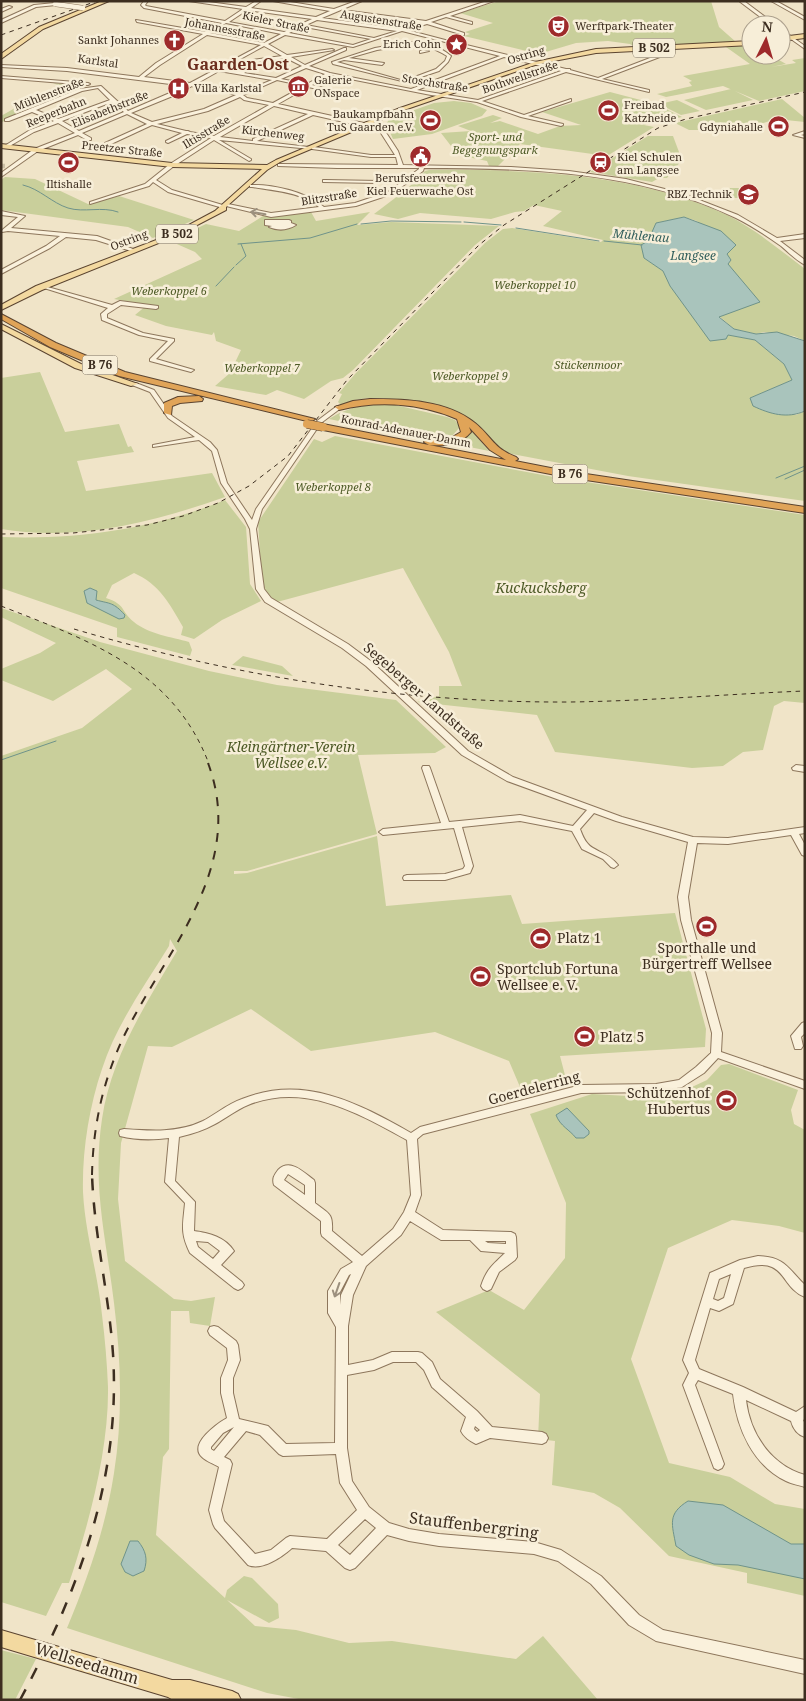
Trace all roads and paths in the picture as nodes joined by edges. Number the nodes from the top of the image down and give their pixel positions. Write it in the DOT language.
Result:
graph roads {
  1 [pos="107,1"];
  2 [pos="116,1"];
  3 [pos="146,1"];
  4 [pos="191,1"];
  5 [pos="260,1"];
  6 [pos="275,1"];
  7 [pos="360,1"];
  8 [pos="492,1"];
  9 [pos="741,1"];
  10 [pos="772,1"];
  11 [pos="1,5"];
  12 [pos="29,8"];
  13 [pos="85,8"];
  14 [pos="246,9"];
  15 [pos="1,10"];
  16 [pos="335,10"];
  17 [pos="350,12"];
  18 [pos="760,15"];
  19 [pos="447,16"];
  20 [pos="319,19"];
  21 [pos="805,19"];
  22 [pos="226,20"];
  23 [pos="137,21"];
  24 [pos="1,22"];
  25 [pos="426,22"];
  26 [pos="472,22"];
  27 [pos="50,24"];
  28 [pos="305,26"];
  29 [pos="402,30"];
  30 [pos="207,33"];
  31 [pos="285,34"];
  32 [pos="805,36"];
  33 [pos="375,38"];
  34 [pos="791,38"];
  35 [pos="450,42"];
  36 [pos="264,44"];
  37 [pos="741,44"];
  38 [pos="353,46"];
  39 [pos="436,47"];
  40 [pos="665,48"];
  41 [pos="805,48"];
  42 [pos="426,51"];
  43 [pos="325,52"];
  44 [pos="332,54"];
  45 [pos="354,55"];
  46 [pos="505,55"];
  47 [pos="1,56"];
  48 [pos="286,57"];
  49 [pos="321,59"];
  50 [pos="343,59"];
  51 [pos="227,60"];
  52 [pos="387,61"];
  53 [pos="233,62"];
  54 [pos="334,62"];
  55 [pos="537,63"];
  56 [pos="382,64"];
  57 [pos="1,65"];
  58 [pos="304,66"];
  59 [pos="218,69"];
  60 [pos="568,70"];
  61 [pos="241,73"];
  62 [pos="112,74"];
  63 [pos="328,74"];
  64 [pos="142,77"];
  65 [pos="1,78"];
  66 [pos="600,78"];
  67 [pos="276,79"];
  68 [pos="98,85"];
  69 [pos="191,85"];
  70 [pos="307,86"];
  71 [pos="412,90"];
  72 [pos="647,91"];
  73 [pos="340,92"];
  74 [pos="241,94"];
  75 [pos="440,95"];
  76 [pos="114,100"];
  77 [pos="568,100"];
  78 [pos="478,101"];
  79 [pos="274,105"];
  80 [pos="32,110"];
  81 [pos="128,113"];
  82 [pos="314,113"];
  83 [pos="523,116"];
  84 [pos="7,120"];
  85 [pos="57,121"];
  86 [pos="151,124"];
  87 [pos="364,124"];
  88 [pos="561,125"];
  89 [pos="79,132"];
  90 [pos="188,132"];
  91 [pos="805,132"];
  92 [pos="805,137"];
  93 [pos="215,138"];
  94 [pos="90,139"];
  95 [pos="254,141"];
  96 [pos="168,142"];
  97 [pos="107,144"];
  98 [pos="5,146"];
  99 [pos="314,147"];
  100 [pos="36,150"];
  101 [pos="396,156"];
  102 [pos="249,160"];
  103 [pos="172,165"];
  104 [pos="5,166"];
  105 [pos="273,166"];
  106 [pos="333,166"];
  107 [pos="12,167"];
  108 [pos="374,167"];
  109 [pos="401,167"];
  110 [pos="422,167"];
  111 [pos="1,176"];
  112 [pos="153,180"];
  113 [pos="331,181"];
  114 [pos="325,182"];
  115 [pos="372,182"];
  116 [pos="380,182"];
  117 [pos="252,186"];
  118 [pos="92,203"];
  119 [pos="226,206"];
  120 [pos="324,209"];
  121 [pos="1,213"];
  122 [pos="273,223"];
  123 [pos="284,225"];
  124 [pos="4,230"];
  125 [pos="65,234"];
  126 [pos="805,236"];
  127 [pos="776,240"];
  128 [pos="133,250"];
  129 [pos="805,263"];
  130 [pos="1,272"];
  131 [pos="46,287"];
  132 [pos="112,307"];
  133 [pos="156,307"];
  134 [pos="2,314"];
  135 [pos="9,328"];
  136 [pos="191,370"];
  137 [pos="134,384"];
  138 [pos="165,390"];
  139 [pos="185,390"];
  140 [pos="198,398"];
  141 [pos="339,407"];
  142 [pos="168,413"];
  143 [pos="463,420"];
  144 [pos="309,421"];
  145 [pos="324,425"];
  146 [pos="199,438"];
  147 [pos="409,440"];
  148 [pos="155,446"];
  149 [pos="524,462"];
  150 [pos="805,506"];
  151 [pos="249,509"];
  152 [pos="805,510"];
  153 [pos="253,530"];
  154 [pos="426,768"];
  155 [pos="593,810"];
  156 [pos="457,824"];
  157 [pos="446,825"];
  158 [pos="575,828"];
  159 [pos="805,830"];
  160 [pos="793,831"];
  161 [pos="383,832"];
  162 [pos="693,840"];
  163 [pos="805,853"];
  164 [pos="614,865"];
  165 [pos="407,878"];
  166 [pos="805,1026"];
  167 [pos="798,1046"];
  168 [pos="716,1054"];
  169 [pos="805,1085"];
  170 [pos="124,1133"];
  171 [pos="174,1134"];
  172 [pos="412,1138"];
  173 [pos="310,1205"];
  174 [pos="409,1214"];
  175 [pos="188,1235"];
  176 [pos="474,1237"];
  177 [pos="511,1249"];
  178 [pos="362,1263"];
  179 [pos="213,1266"];
  180 [pos="739,1266"];
  181 [pos="238,1285"];
  182 [pos="487,1286"];
  183 [pos="805,1292"];
  184 [pos="707,1302"];
  185 [pos="342,1326"];
  186 [pos="214,1331"];
  187 [pos="342,1372"];
  188 [pos="695,1372"];
  189 [pos="739,1392"];
  190 [pos="801,1415"];
  191 [pos="239,1423"];
  192 [pos="805,1432"];
  193 [pos="542,1438"];
  194 [pos="341,1448"];
  195 [pos="718,1464"];
  196 [pos="805,1481"];
  197 [pos="365,1511"];
  198 [pos="385,1528"];
  199 [pos="329,1545"];
  200 [pos="1,1638"];
  201 [pos="805,1667"];
  202 [pos="172,1689"];
  203 [pos="226,1699"];
  204 [pos="190,1700"];
  1 -- 13 [label="main road"];
  2 -- 27 [label="main road"];
  3 -- 22 [label="street, Kieler Straße"];
  4 -- 14 [label="street, Augustenstraße"];
  5 -- 14 [label="street"];
  6 -- 16 [label="street"];
  7 -- 16 [label="street"];
  8 -- 19 [label="street"];
  9 -- 18 [label="street"];
  10 -- 21 [label="street"];
  11 -- 15 [label="street"];
  12 -- 13 [label="street, bridge"];
  12 -- 24 [label="street"];
  13 -- 27 [label="main road"];
  14 -- 20 [label="street, Augustenstraße"];
  14 -- 22 [label="street"];
  16 -- 20 [label="street"];
  17 -- 25 [label="street"];
  19 -- 25 [label="street"];
  19 -- 26 [label="street"];
  20 -- 28 [label="street"];
  20 -- 29 [label="street, Augustenstraße"];
  20 -- 31 [label="street"];
  22 -- 30 [label="street"];
  22 -- 31 [label="street, Kieler Straße"];
  23 -- 30 [label="street, Johannesstraße"];
  25 -- 29 [label="street"];
  25 -- 35 [label="street"];
  27 -- 47 [label="main road"];
  28 -- 31 [label="street"];
  28 -- 33 [label="street"];
  29 -- 33 [label="street"];
  29 -- 35 [label="street, Augustenstraße"];
  30 -- 36 [label="street, Johannesstraße"];
  30 -- 64 [label="street"];
  31 -- 36 [label="street"];
  31 -- 38 [label="street, Kieler Straße"];
  32 -- 34 [label="main road"];
  33 -- 38 [label="street"];
  34 -- 41 [label="street"];
  35 -- 39 [label="street"];
  35 -- 46 [label="street, Augustenstraße"];
  36 -- 48 [label="street, Johannesstraße"];
  36 -- 53 [label="street, Elisabethstraße"];
  37 -- 40 [label="main road, Ostring / B 502"];
  39 -- 42 [label="street"];
  39 -- 45 [label="street"];
  39 -- 54 [label="street"];
  40 -- 55 [label="main road, Ostring / B 502"];
  40 -- 66 [label="street"];
  43 -- 44 [label="street"];
  43 -- 44 [label="street"];
  43 -- 48 [label="street"];
  44 -- 49 [label="street"];
  45 -- 50 [label="street"];
  45 -- 52 [label="street"];
  46 -- 55 [label="street, Augustenstraße"];
  46 -- 71 [label="street"];
  48 -- 58 [label="street, Johannesstraße"];
  48 -- 61 [label="street"];
  49 -- 54 [label="street"];
  49 -- 58 [label="street"];
  50 -- 54 [label="street"];
  50 -- 56 [label="street"];
  51 -- 53 [label="street"];
  53 -- 59 [label="street, Elisabethstraße"];
  55 -- 60 [label="street, Augustenstraße"];
  55 -- 75 [label="main road, Ostring / B 502"];
  57 -- 62 [label="street, Karlstal"];
  57 -- 64 [label="street, Karlstal"];
  58 -- 63 [label="street, Stoschstraße"];
  58 -- 67 [label="street"];
  59 -- 61 [label="street"];
  59 -- 69 [label="street, Elisabethstraße"];
  60 -- 66 [label="street, Augustenstraße"];
  60 -- 78 [label="street, Bothwellstraße"];
  61 -- 67 [label="street"];
  62 -- 64 [label="street, Karlstal"];
  62 -- 68 [label="street"];
  63 -- 70 [label="street, Iltisstraße"];
  63 -- 71 [label="street, Stoschstraße"];
  64 -- 69 [label="street, Karlstal"];
  65 -- 68 [label="street"];
  66 -- 72 [label="street, Augustenstraße"];
  67 -- 70 [label="street"];
  67 -- 74 [label="street"];
  68 -- 76 [label="street, Kirchenweg"];
  68 -- 80 [label="street, Mühlenstraße"];
  69 -- 74 [label="street, Karlstal"];
  69 -- 81 [label="street, Elisabethstraße"];
  70 -- 73 [label="street"];
  70 -- 79 [label="street, Iltisstraße"];
  71 -- 75 [label="street, Stoschstraße"];
  74 -- 79 [label="street, Karlstal"];
  74 -- 86 [label="street"];
  75 -- 78 [label="street, Stoschstraße"];
  75 -- 87 [label="main road, Ostring / B 502"];
  76 -- 81 [label="street, Kirchenweg"];
  76 -- 85 [label="street, Reeperbahn"];
  77 -- 83 [label="street"];
  78 -- 83 [label="street, Stoschstraße"];
  79 -- 82 [label="street, Karlstal"];
  79 -- 93 [label="street, Iltisstraße"];
  80 -- 84 [label="street, Mühlenstraße"];
  80 -- 85 [label="street"];
  81 -- 86 [label="street, Kirchenweg"];
  81 -- 89 [label="street, Elisabethstraße"];
  82 -- 87 [label="street, Karlstal"];
  82 -- 95 [label="street"];
  83 -- 88 [label="street, Stoschstraße"];
  85 -- 89 [label="street"];
  85 -- 98 [label="street, Reeperbahn"];
  86 -- 90 [label="street, Kirchenweg"];
  86 -- 97 [label="street"];
  87 -- 99 [label="main road, Ostring / B 502"];
  87 -- 101 [label="street, Karlstal"];
  89 -- 94 [label="street"];
  89 -- 100 [label="street, Elisabethstraße"];
  90 -- 93 [label="street, Kirchenweg"];
  90 -- 96 [label="street"];
  91 -- 92 [label="street"];
  93 -- 95 [label="street, Kirchenweg"];
  93 -- 102 [label="street"];
  93 -- 103 [label="street, Iltisstraße"];
  95 -- 99 [label="street, Kirchenweg"];
  98 -- 100 [label="main road, Preetzer Straße"];
  99 -- 101 [label="street, Kirchenweg"];
  99 -- 105 [label="main road, Ostring / B 502"];
  100 -- 103 [label="main road, Preetzer Straße"];
  100 -- 107 [label="street, Elisabethstraße"];
  101 -- 109 [label="street, Karlstal"];
  103 -- 105 [label="main road, Preetzer Straße"];
  103 -- 112 [label="street, Iltisstraße"];
  104 -- 107 [label="street"];
  105 -- 106 [label="street, Preetzer Straße"];
  105 -- 117 [label="main road, Ostring / B 502"];
  105 -- 119 [label="main road, Ostring / B 502"];
  106 -- 108 [label="street, Preetzer Straße"];
  106 -- 113 [label="street"];
  107 -- 111 [label="street, Elisabethstraße"];
  108 -- 109 [label="street, Preetzer Straße"];
  108 -- 115 [label="street"];
  109 -- 110 [label="street, Preetzer Straße"];
  110 -- 120 [label="street, Blitzstraße"];
  110 -- 127 [label="street, Preetzer Straße"];
  112 -- 118 [label="street, Iltisstraße"];
  112 -- 119 [label="street, Blitzstraße"];
  113 -- 114 [label="street"];
  113 -- 115 [label="street"];
  115 -- 116 [label="street"];
  117 -- 119 [label="main road, Ostring / B 502"];
  117 -- 120 [label="street"];
  120 -- 119 [label="street, Blitzstraße, one-way"];
  119 -- 128 [label="main road, Ostring / B 502"];
  121 -- 124 [label="street"];
  122 -- 123 [label="street"];
  124 -- 125 [label="street"];
  125 -- 128 [label="street"];
  125 -- 130 [label="street"];
  126 -- 127 [label="street"];
  127 -- 129 [label="street, Preetzer Straße"];
  128 -- 131 [label="main road, Ostring / B 502"];
  131 -- 132 [label="street"];
  131 -- 134 [label="main road, Ostring / B 502"];
  132 -- 133 [label="street"];
  132 -- 136 [label="street"];
  134 -- 135 [label="highway, B 76"];
  134 -- 139 [label="highway, B 76"];
  135 -- 137 [label="main road"];
  135 -- 138 [label="highway, Konrad-Adenauer-Damm / B 76"];
  135 -- 139 [label="highway, Konrad-Adenauer-Damm / B 76"];
  137 -- 138 [label="highway, B 76"];
  137 -- 142 [label="street, Segeberger Landstraße"];
  138 -- 140 [label="highway, Konrad-Adenauer-Damm / B 76"];
  139 -- 144 [label="highway, Konrad-Adenauer-Damm / B 76"];
  140 -- 142 [label="highway"];
  140 -- 144 [label="highway, Konrad-Adenauer-Damm / B 76"];
  141 -- 143 [label="highway, B 76"];
  141 -- 151 [label="street"];
  142 -- 146 [label="street, Segeberger Landstraße"];
  143 -- 147 [label="highway, B 76"];
  143 -- 149 [label="highway, B 76"];
  144 -- 145 [label="highway, Konrad-Adenauer-Damm / B 76, bridge"];
  145 -- 147 [label="highway, Konrad-Adenauer-Damm / B 76"];
  145 -- 152 [label="highway, Konrad-Adenauer-Damm / B 76"];
  146 -- 148 [label="street"];
  146 -- 151 [label="street, Segeberger Landstraße"];
  147 -- 149 [label="highway, Konrad-Adenauer-Damm / B 76"];
  149 -- 150 [label="highway, Konrad-Adenauer-Damm / B 76"];
  151 -- 153 [label="street, Segeberger Landstraße"];
  151 -- 153 [label="street"];
  153 -- 155 [label="street, Segeberger Landstraße"];
  154 -- 157 [label="street"];
  155 -- 158 [label="street"];
  155 -- 162 [label="street, Segeberger Landstraße"];
  156 -- 157 [label="street"];
  156 -- 158 [label="street"];
  156 -- 165 [label="street"];
  157 -- 161 [label="street"];
  158 -- 164 [label="street"];
  159 -- 160 [label="street, Segeberger Landstraße"];
  160 -- 162 [label="street, Segeberger Landstraße"];
  160 -- 163 [label="street"];
  162 -- 168 [label="street"];
  166 -- 167 [label="street"];
  168 -- 169 [label="street"];
  168 -- 172 [label="street, Goerdelerring"];
  170 -- 171 [label="street"];
  171 -- 172 [label="street"];
  171 -- 175 [label="street"];
  172 -- 174 [label="street, Stauffenbergring"];
  173 -- 178 [label="street"];
  174 -- 176 [label="street"];
  174 -- 178 [label="street, Stauffenbergring"];
  175 -- 179 [label="street"];
  175 -- 179 [label="street"];
  176 -- 177 [label="street"];
  177 -- 182 [label="street"];
  178 -- 185 [label="street, Stauffenbergring"];
  179 -- 181 [label="street"];
  180 -- 183 [label="street"];
  180 -- 184 [label="street"];
  180 -- 184 [label="street"];
  184 -- 188 [label="street"];
  185 -- 187 [label="street, Stauffenbergring"];
  186 -- 191 [label="street"];
  187 -- 193 [label="street"];
  187 -- 194 [label="street, Stauffenbergring"];
  188 -- 189 [label="street"];
  188 -- 195 [label="street"];
  189 -- 190 [label="street"];
  189 -- 196 [label="street"];
  190 -- 192 [label="street"];
  191 -- 194 [label="street"];
  191 -- 199 [label="street"];
  194 -- 197 [label="street, Stauffenbergring"];
  197 -- 198 [label="street, Stauffenbergring"];
  197 -- 199 [label="street"];
  198 -- 199 [label="street"];
  198 -- 201 [label="street, Stauffenbergring"];
  200 -- 202 [label="main road, Wellseedamm"];
  202 -- 203 [label="main road, Wellseedamm"];
  202 -- 204 [label="main road, Wellseedamm"];
}
